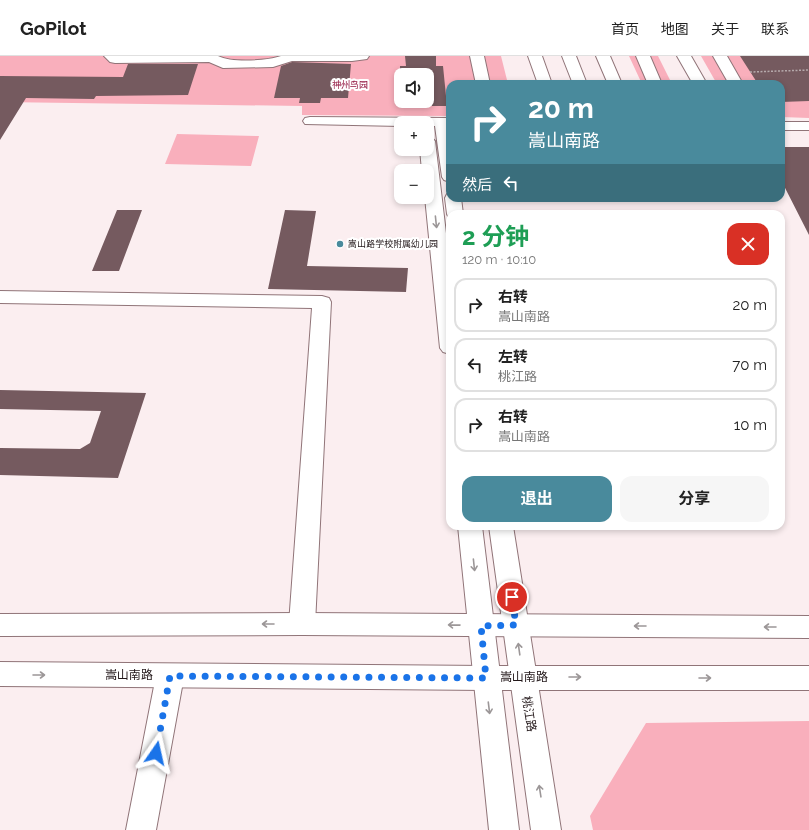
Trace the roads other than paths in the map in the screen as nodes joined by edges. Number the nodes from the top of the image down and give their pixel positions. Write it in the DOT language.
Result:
graph roads {
  1 [pos="112,56"];
  2 [pos="362,56"];
  3 [pos="477,56"];
  4 [pos="535,56"];
  5 [pos="569,56"];
  6 [pos="603,56"];
  7 [pos="643,56"];
  8 [pos="684,56"];
  9 [pos="720,56"];
  10 [pos="482,80"];
  11 [pos="544,80"];
  12 [pos="578,80"];
  13 [pos="613,80"];
  14 [pos="653,80"];
  15 [pos="698,80"];
  16 [pos="734,80"];
  17 [pos="310,121"];
  18 [pos="394,122"];
  19 [pos="434,122"];
  20 [pos="446,122"];
  21 [pos="785,126"];
  22 [pos="809,126"];
  23 [pos="429,156"];
  24 [pos="0,297"];
  25 [pos="446,312"];
  26 [pos="470,530"];
  27 [pos="502,530"];
  28 [pos="302,624"];
  29 [pos="0,625"];
  30 [pos="516,625"];
  31 [pos="481,626"];
  32 [pos="809,627"];
  33 [pos="0,674"];
  34 [pos="170,676"];
  35 [pos="523,677"];
  36 [pos="486,678"];
  37 [pos="809,678"];
  38 [pos="141,830"];
  39 [pos="504,830"];
  40 [pos="546,830"];
  1 -- 2 [label="street"];
  3 -- 10 [label="street"];
  4 -- 11 [label="street"];
  5 -- 12 [label="street"];
  6 -- 13 [label="street"];
  7 -- 14 [label="street"];
  8 -- 15 [label="street"];
  9 -- 16 [label="street"];
  17 -- 18 [label="street"];
  19 -- 20 [label="street"];
  21 -- 22 [label="street"];
  23 -- 25 [label="street, one-way"];
  24 -- 28 [label="street"];
  26 -- 31 [label="street, one-way"];
  27 -- 30 [label="street, 桃江路"];
  28 -- 29 [label="street, one-way"];
  31 -- 28 [label="street, one-way"];
  30 -- 31 [label="street"];
  32 -- 30 [label="street, one-way"];
  35 -- 30 [label="street, 桃江路, one-way"];
  31 -- 36 [label="street"];
  33 -- 34 [label="street, 嵩山南路, one-way"];
  34 -- 36 [label="street, 嵩山南路"];
  34 -- 38 [label="street"];
  35 -- 36 [label="street, 嵩山南路"];
  35 -- 37 [label="street, 嵩山南路, one-way"];
  40 -- 35 [label="street, 桃江路, one-way"];
  36 -- 39 [label="street, one-way"];
}
